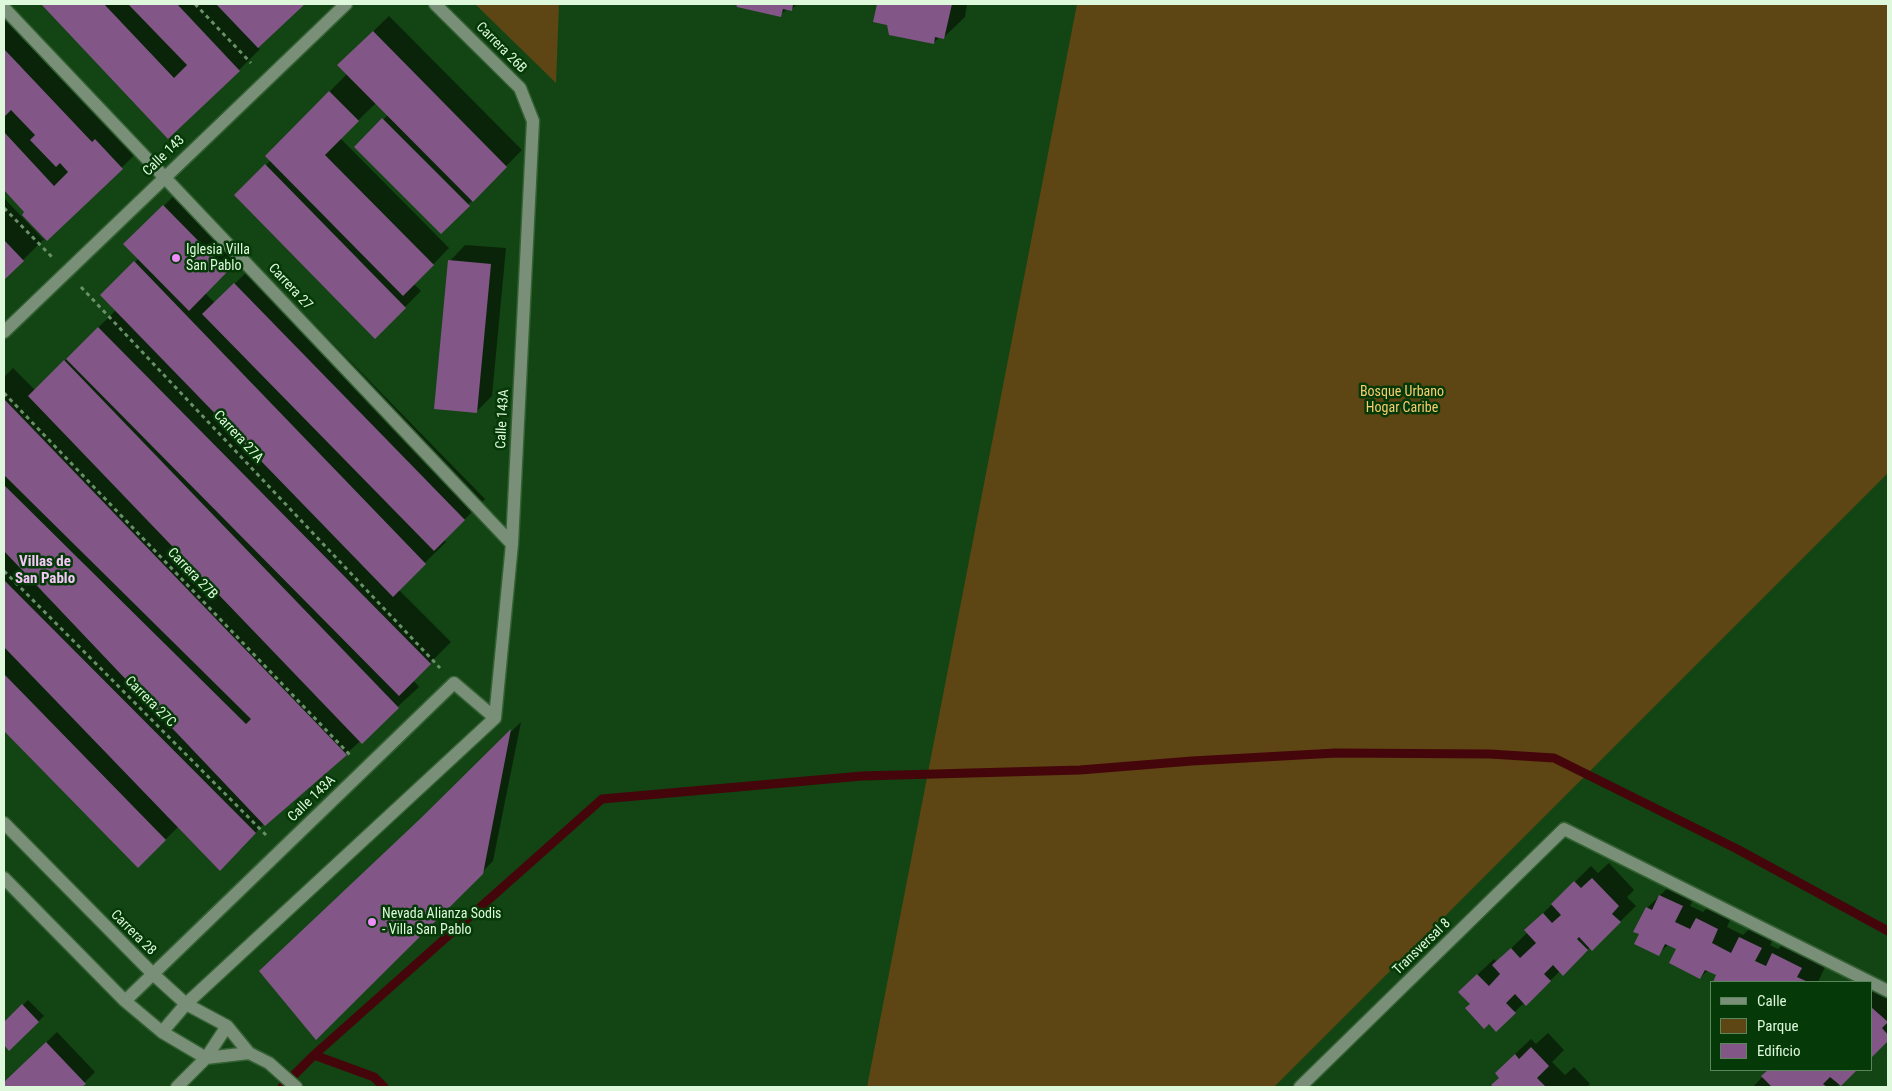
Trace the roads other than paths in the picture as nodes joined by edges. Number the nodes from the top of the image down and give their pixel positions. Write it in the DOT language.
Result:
graph roads {
  1 [pos="346,4"];
  2 [pos="435,4"];
  3 [pos="4,8"];
  4 [pos="533,121"];
  5 [pos="165,176"];
  6 [pos="4,332"];
  7 [pos="512,544"];
  8 [pos="495,718"];
  9 [pos="4,823"];
  10 [pos="4,878"];
  11 [pos="153,974"];
  12 [pos="1868,981"];
  13 [pos="1872,983"];
  14 [pos="1888,991"];
  15 [pos="124,1001"];
  16 [pos="186,1004"];
  17 [pos="227,1026"];
  18 [pos="162,1032"];
  19 [pos="249,1053"];
  20 [pos="206,1058"];
  21 [pos="177,1087"];
  22 [pos="296,1087"];
  23 [pos="1300,1087"];
  1 -- 5 [label="street, Calle 143"];
  2 -- 4 [label="street, Carrera 26B"];
  3 -- 5 [label="street, Carrera 27"];
  4 -- 7 [label="street, Calle 143A"];
  5 -- 6 [label="street, Calle 143"];
  5 -- 7 [label="street, Carrera 27"];
  7 -- 8 [label="street, Calle 143A"];
  8 -- 11 [label="street, Calle 143A"];
  8 -- 16 [label="street"];
  9 -- 11 [label="street, Carrera 28"];
  10 -- 15 [label="street"];
  11 -- 15 [label="street, Calle 143A"];
  11 -- 16 [label="street, Carrera 28"];
  12 -- 23 [label="street, Transversal 8"];
  13 -- 14 [label="street, Transversal 8"];
  15 -- 18 [label="street"];
  16 -- 17 [label="street, Carrera 28"];
  16 -- 18 [label="street"];
  17 -- 19 [label="street, Carrera 28"];
  17 -- 20 [label="street"];
  18 -- 20 [label="street"];
  19 -- 20 [label="street"];
  19 -- 22 [label="street, Carrera 28"];
  20 -- 21 [label="street"];
}
